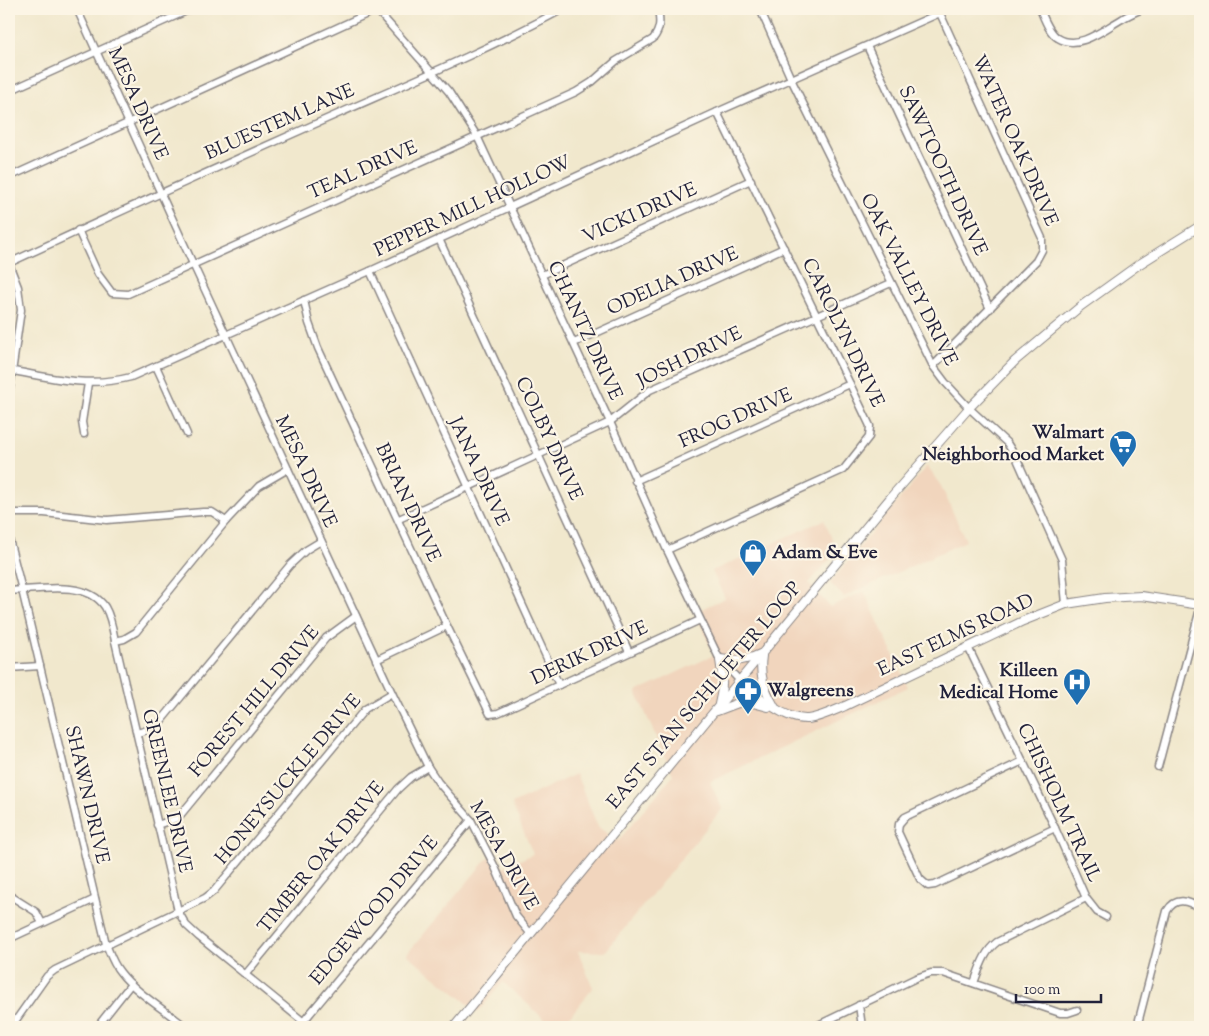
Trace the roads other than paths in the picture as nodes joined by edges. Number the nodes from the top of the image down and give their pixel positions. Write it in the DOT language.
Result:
graph roads {
  1 [pos="77,9"];
  2 [pos="191,9"];
  3 [pos="377,9"];
  4 [pos="563,9"];
  5 [pos="658,9"];
  6 [pos="760,9"];
  7 [pos="1040,9"];
  8 [pos="1142,9"];
  9 [pos="939,11"];
  10 [pos="867,46"];
  11 [pos="97,51"];
  12 [pos="432,72"];
  13 [pos="791,79"];
  14 [pos="9,91"];
  15 [pos="717,112"];
  16 [pos="130,122"];
  17 [pos="476,136"];
  18 [pos="9,177"];
  19 [pos="751,180"];
  20 [pos="161,192"];
  21 [pos="509,206"];
  22 [pos="1200,226"];
  23 [pos="78,230"];
  24 [pos="439,239"];
  25 [pos="784,248"];
  26 [pos="9,263"];
  27 [pos="193,264"];
  28 [pos="370,271"];
  29 [pos="542,276"];
  30 [pos="891,283"];
  31 [pos="304,300"];
  32 [pos="990,309"];
  33 [pos="816,315"];
  34 [pos="226,335"];
  35 [pos="574,344"];
  36 [pos="156,366"];
  37 [pos="933,366"];
  38 [pos="10,371"];
  39 [pos="88,383"];
  40 [pos="850,384"];
  41 [pos="9,393"];
  42 [pos="969,408"];
  43 [pos="610,422"];
  44 [pos="84,434"];
  45 [pos="187,434"];
  46 [pos="539,455"];
  47 [pos="288,468"];
  48 [pos="635,481"];
  49 [pos="468,488"];
  50 [pos="9,513"];
  51 [pos="399,519"];
  52 [pos="226,521"];
  53 [pos="9,539"];
  54 [pos="321,542"];
  55 [pos="667,550"];
  56 [pos="22,590"];
  57 [pos="9,591"];
  58 [pos="1066,604"];
  59 [pos="1200,605"];
  60 [pos="1200,609"];
  61 [pos="356,616"];
  62 [pos="700,620"];
  63 [pos="448,626"];
  64 [pos="115,641"];
  65 [pos="968,647"];
  66 [pos="629,652"];
  67 [pos="762,654"];
  68 [pos="720,659"];
  69 [pos="376,660"];
  70 [pos="40,666"];
  71 [pos="9,668"];
  72 [pos="740,681"];
  73 [pos="559,685"];
  74 [pos="392,693"];
  75 [pos="775,708"];
  76 [pos="716,710"];
  77 [pos="492,714"];
  78 [pos="137,733"];
  79 [pos="1023,761"];
  80 [pos="428,767"];
  81 [pos="1158,767"];
  82 [pos="471,820"];
  83 [pos="157,825"];
  84 [pos="1055,828"];
  85 [pos="9,896"];
  86 [pos="1086,898"];
  87 [pos="95,899"];
  88 [pos="1200,908"];
  89 [pos="178,911"];
  90 [pos="1106,917"];
  91 [pos="42,923"];
  92 [pos="530,933"];
  93 [pos="9,939"];
  94 [pos="106,944"];
  95 [pos="245,975"];
  96 [pos="974,982"];
  97 [pos="131,984"];
  98 [pos="859,1005"];
  99 [pos="1077,1010"];
  100 [pos="303,1022"];
  101 [pos="11,1027"];
  102 [pos="97,1027"];
  103 [pos="186,1027"];
  104 [pos="310,1027"];
  105 [pos="454,1027"];
  106 [pos="814,1027"];
  107 [pos="862,1027"];
  108 [pos="1137,1027"];
  1 -- 11 [label="street, MESA DRIVE"];
  2 -- 11 [label="street"];
  3 -- 12 [label="street, CHANTZ DRIVE"];
  3 -- 16 [label="street"];
  4 -- 12 [label="street, BLUESTEM LANE"];
  5 -- 17 [label="street, TEAL DRIVE"];
  6 -- 13 [label="street, OAK VALLEY DRIVE"];
  7 -- 8 [label="street"];
  9 -- 10 [label="street, PEPPER MILL HOLLOW"];
  9 -- 32 [label="street, WATER OAK DRIVE"];
  10 -- 13 [label="street, PEPPER MILL HOLLOW"];
  10 -- 32 [label="street, SAWTOOTH DRIVE"];
  11 -- 14 [label="street"];
  11 -- 16 [label="street, MESA DRIVE"];
  12 -- 17 [label="street, CHANTZ DRIVE"];
  12 -- 20 [label="street, BLUESTEM LANE"];
  13 -- 15 [label="street, PEPPER MILL HOLLOW"];
  13 -- 30 [label="street, OAK VALLEY DRIVE"];
  15 -- 19 [label="street, CAROLYN DRIVE"];
  15 -- 21 [label="street, PEPPER MILL HOLLOW"];
  16 -- 18 [label="street"];
  16 -- 20 [label="street, MESA DRIVE"];
  17 -- 21 [label="street, CHANTZ DRIVE"];
  17 -- 27 [label="street, TEAL DRIVE"];
  19 -- 25 [label="street, CAROLYN DRIVE"];
  19 -- 29 [label="street, VICKI DRIVE"];
  20 -- 23 [label="street, BLUESTEM LANE"];
  20 -- 27 [label="street, MESA DRIVE"];
  21 -- 24 [label="street, PEPPER MILL HOLLOW"];
  21 -- 29 [label="street, CHANTZ DRIVE"];
  22 -- 42 [label="main road, EAST STAN SCHLUETER LOOP"];
  23 -- 26 [label="street, BLUESTEM LANE"];
  23 -- 27 [label="street, TEAL DRIVE"];
  24 -- 28 [label="street, PEPPER MILL HOLLOW"];
  24 -- 46 [label="street, COLBY DRIVE"];
  25 -- 33 [label="street, CAROLYN DRIVE"];
  25 -- 35 [label="street, ODELIA DRIVE"];
  26 -- 38 [label="street"];
  27 -- 34 [label="street, MESA DRIVE"];
  28 -- 31 [label="street, PEPPER MILL HOLLOW"];
  28 -- 49 [label="street, JANA DRIVE"];
  29 -- 35 [label="street, CHANTZ DRIVE"];
  30 -- 33 [label="street, JOSH DRIVE"];
  30 -- 37 [label="street, OAK VALLEY DRIVE"];
  31 -- 34 [label="street, PEPPER MILL HOLLOW"];
  31 -- 51 [label="street, BRIAN DRIVE"];
  32 -- 37 [label="street, WATER OAK DRIVE"];
  33 -- 40 [label="street, CAROLYN DRIVE"];
  33 -- 43 [label="street, JOSH DRIVE"];
  34 -- 36 [label="street, PEPPER MILL HOLLOW"];
  34 -- 47 [label="street, MESA DRIVE"];
  35 -- 43 [label="street, CHANTZ DRIVE"];
  36 -- 39 [label="street, PEPPER MILL HOLLOW"];
  36 -- 45 [label="street"];
  37 -- 42 [label="street, OAK VALLEY DRIVE"];
  38 -- 39 [label="street, PEPPER MILL HOLLOW"];
  38 -- 41 [label="street"];
  39 -- 44 [label="street"];
  40 -- 48 [label="street, FROG DRIVE"];
  40 -- 55 [label="street, CAROLYN DRIVE"];
  42 -- 58 [label="street, OAK VALLEY DRIVE"];
  42 -- 67 [label="main road, EAST STAN SCHLUETER LOOP"];
  43 -- 46 [label="street, JOSH DRIVE"];
  43 -- 48 [label="street, CHANTZ DRIVE"];
  46 -- 49 [label="street, JOSH DRIVE"];
  46 -- 66 [label="street, COLBY DRIVE"];
  47 -- 52 [label="street"];
  47 -- 54 [label="street, MESA DRIVE"];
  48 -- 55 [label="street, CHANTZ DRIVE"];
  49 -- 51 [label="street, JOSH DRIVE"];
  49 -- 73 [label="street, JANA DRIVE"];
  50 -- 52 [label="street"];
  51 -- 63 [label="street, BRIAN DRIVE"];
  52 -- 64 [label="street"];
  53 -- 56 [label="street, SHAWN DRIVE"];
  54 -- 61 [label="street, MESA DRIVE"];
  54 -- 78 [label="street"];
  55 -- 62 [label="street, CHANTZ DRIVE"];
  56 -- 57 [label="street, GREENLEE DRIVE"];
  56 -- 64 [label="street, GREENLEE DRIVE"];
  56 -- 70 [label="street, SHAWN DRIVE"];
  58 -- 59 [label="main road, EAST ELMS ROAD"];
  58 -- 65 [label="main road, EAST ELMS ROAD"];
  60 -- 81 [label="street"];
  61 -- 69 [label="street, MESA DRIVE"];
  61 -- 83 [label="street, FOREST HILL DRIVE"];
  62 -- 66 [label="street, DERIK DRIVE"];
  62 -- 68 [label="street, CHANTZ DRIVE"];
  63 -- 69 [label="street"];
  63 -- 77 [label="street, BRIAN DRIVE"];
  64 -- 78 [label="street, GREENLEE DRIVE"];
  65 -- 75 [label="main road, EAST ELMS ROAD"];
  65 -- 79 [label="street, CHISHOLM TRAIL"];
  66 -- 73 [label="street, DERIK DRIVE"];
  67 -- 68 [label="main road"];
  67 -- 72 [label="main road, EAST STAN SCHLUETER LOOP"];
  67 -- 75 [label="main road"];
  68 -- 72 [label="street, CHANTZ DRIVE"];
  68 -- 76 [label="main road"];
  69 -- 74 [label="street, MESA DRIVE"];
  70 -- 71 [label="street"];
  70 -- 87 [label="street, SHAWN DRIVE"];
  72 -- 75 [label="main road, EAST ELMS ROAD"];
  72 -- 76 [label="main road, EAST STAN SCHLUETER LOOP"];
  73 -- 77 [label="street, DERIK DRIVE"];
  74 -- 80 [label="street, MESA DRIVE"];
  74 -- 89 [label="street, HONEYSUCKLE DRIVE"];
  75 -- 76 [label="main road"];
  76 -- 92 [label="main road, EAST STAN SCHLUETER LOOP"];
  78 -- 83 [label="street, GREENLEE DRIVE"];
  79 -- 84 [label="street, CHISHOLM TRAIL"];
  79 -- 84 [label="street"];
  80 -- 82 [label="street, MESA DRIVE"];
  80 -- 95 [label="street, TIMBER OAK DRIVE"];
  82 -- 92 [label="street, MESA DRIVE"];
  82 -- 100 [label="street, EDGEWOOD DRIVE"];
  83 -- 89 [label="street, GREENLEE DRIVE"];
  84 -- 86 [label="street, CHISHOLM TRAIL"];
  85 -- 91 [label="street"];
  86 -- 90 [label="street"];
  86 -- 96 [label="street, CHISHOLM TRAIL"];
  87 -- 91 [label="street"];
  87 -- 94 [label="street, SHAWN DRIVE"];
  88 -- 108 [label="street"];
  89 -- 94 [label="street, HONEYSUCKLE DRIVE"];
  89 -- 95 [label="street, GREENLEE DRIVE"];
  91 -- 93 [label="street"];
  92 -- 105 [label="main road, EAST STAN SCHLUETER LOOP"];
  94 -- 97 [label="street, SHAWN DRIVE"];
  94 -- 101 [label="street, HONEYSUCKLE DRIVE"];
  95 -- 100 [label="street, GREENLEE DRIVE"];
  96 -- 98 [label="street"];
  96 -- 99 [label="street"];
  97 -- 102 [label="street"];
  97 -- 103 [label="street, SHAWN DRIVE"];
  98 -- 106 [label="street"];
  98 -- 107 [label="street"];
  100 -- 104 [label="street, GREENLEE DRIVE"];
}
